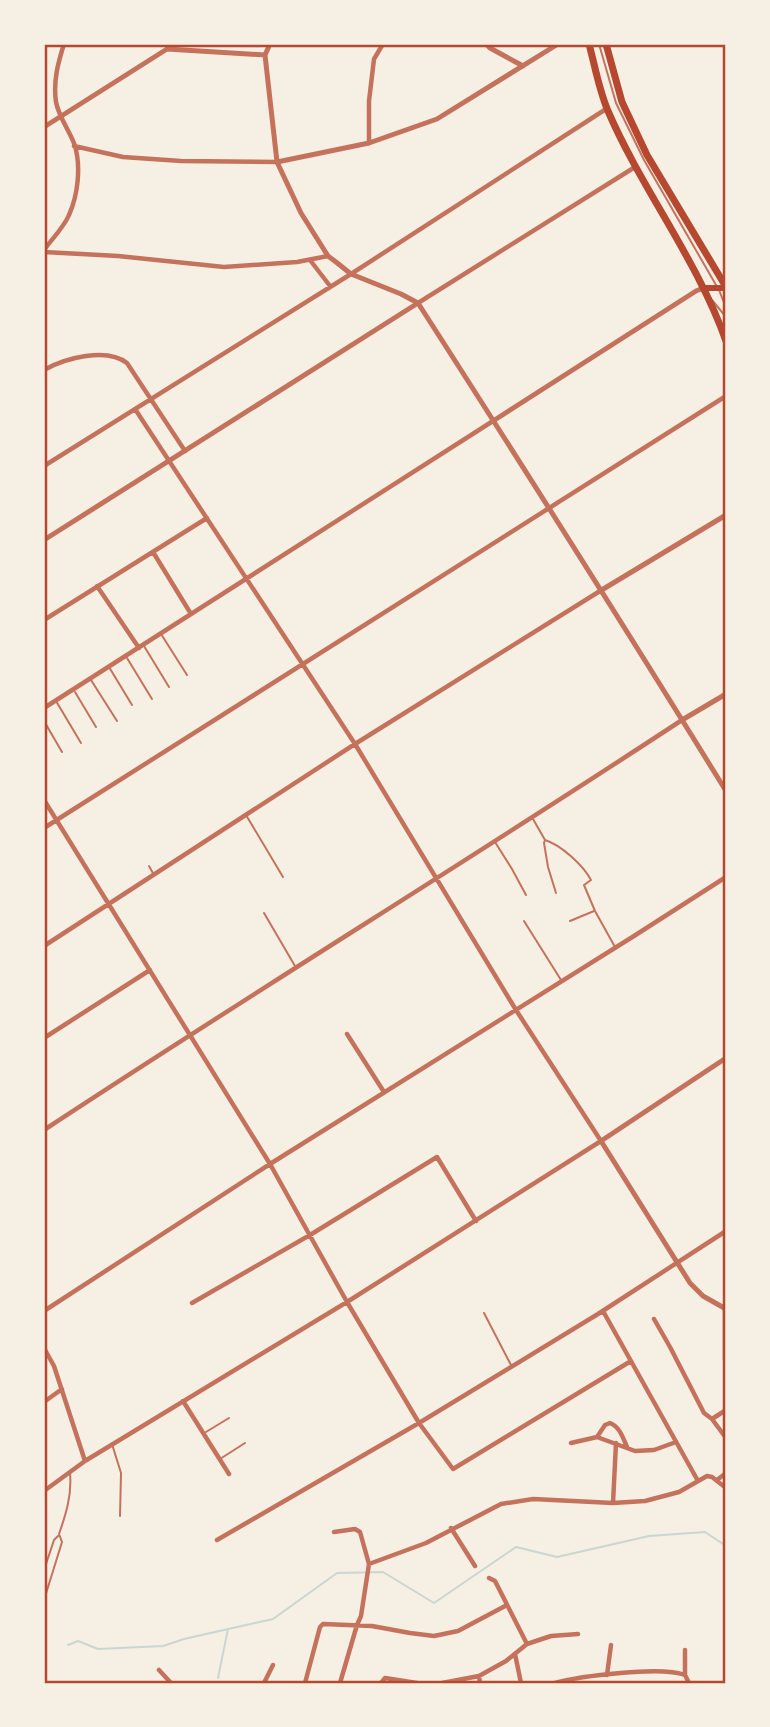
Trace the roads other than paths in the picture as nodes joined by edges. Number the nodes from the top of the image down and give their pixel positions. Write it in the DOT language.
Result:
graph roads {
  1 [pos="64,44"];
  2 [pos="270,44"];
  3 [pos="383,44"];
  4 [pos="486,44"];
  5 [pos="558,44"];
  6 [pos="589,44"];
  7 [pos="599,44"];
  8 [pos="606,44"];
  9 [pos="168,47"];
  10 [pos="265,55"];
  11 [pos="523,66"];
  12 [pos="607,108"];
  13 [pos="60,116"];
  14 [pos="44,127"];
  15 [pos="369,143"];
  16 [pos="74,146"];
  17 [pos="277,162"];
  18 [pos="635,167"];
  19 [pos="44,251"];
  20 [pos="328,256"];
  21 [pos="310,260"];
  22 [pos="351,274"];
  23 [pos="330,286"];
  24 [pos="703,288"];
  25 [pos="723,288"];
  26 [pos="418,303"];
  27 [pos="726,308"];
  28 [pos="726,317"];
  29 [pos="726,341"];
  30 [pos="44,370"];
  31 [pos="726,396"];
  32 [pos="151,400"];
  33 [pos="135,409"];
  34 [pos="493,421"];
  35 [pos="185,451"];
  36 [pos="170,461"];
  37 [pos="44,467"];
  38 [pos="550,508"];
  39 [pos="726,515"];
  40 [pos="207,518"];
  41 [pos="44,540"];
  42 [pos="153,552"];
  43 [pos="246,578"];
  44 [pos="97,586"];
  45 [pos="600,591"];
  46 [pos="191,614"];
  47 [pos="44,620"];
  48 [pos="161,634"];
  49 [pos="141,647"];
  50 [pos="126,656"];
  51 [pos="302,664"];
  52 [pos="109,667"];
  53 [pos="187,675"];
  54 [pos="91,678"];
  55 [pos="169,687"];
  56 [pos="73,690"];
  57 [pos="726,694"];
  58 [pos="152,699"];
  59 [pos="56,700"];
  60 [pos="132,705"];
  61 [pos="44,708"];
  62 [pos="117,720"];
  63 [pos="682,720"];
  64 [pos="44,721"];
  65 [pos="96,727"];
  66 [pos="81,743"];
  67 [pos="355,744"];
  68 [pos="62,752"];
  69 [pos="726,791"];
  70 [pos="44,800"];
  71 [pos="246,815"];
  72 [pos="532,818"];
  73 [pos="57,820"];
  74 [pos="44,828"];
  75 [pos="545,840"];
  76 [pos="495,842"];
  77 [pos="149,866"];
  78 [pos="154,875"];
  79 [pos="284,877"];
  80 [pos="726,877"];
  81 [pos="436,879"];
  82 [pos="556,893"];
  83 [pos="526,895"];
  84 [pos="110,904"];
  85 [pos="595,911"];
  86 [pos="264,913"];
  87 [pos="524,921"];
  88 [pos="570,921"];
  89 [pos="44,946"];
  90 [pos="615,948"];
  91 [pos="296,968"];
  92 [pos="150,970"];
  93 [pos="561,981"];
  94 [pos="516,1010"];
  95 [pos="190,1034"];
  96 [pos="348,1034"];
  97 [pos="44,1038"];
  98 [pos="726,1058"];
  99 [pos="384,1092"];
  100 [pos="44,1130"];
  101 [pos="601,1141"];
  102 [pos="270,1164"];
  103 [pos="476,1221"];
  104 [pos="726,1231"];
  105 [pos="310,1235"];
  106 [pos="678,1261"];
  107 [pos="347,1302"];
  108 [pos="192,1303"];
  109 [pos="726,1309"];
  110 [pos="44,1311"];
  111 [pos="603,1311"];
  112 [pos="484,1313"];
  113 [pos="654,1319"];
  114 [pos="44,1348"];
  115 [pos="631,1361"];
  116 [pos="726,1361"];
  117 [pos="512,1366"];
  118 [pos="62,1389"];
  119 [pos="183,1401"];
  120 [pos="44,1402"];
  121 [pos="726,1410"];
  122 [pos="229,1418"];
  123 [pos="712,1419"];
  124 [pos="419,1423"];
  125 [pos="203,1434"];
  126 [pos="597,1437"];
  127 [pos="726,1438"];
  128 [pos="676,1442"];
  129 [pos="246,1443"];
  130 [pos="571,1443"];
  131 [pos="112,1444"];
  132 [pos="616,1444"];
  133 [pos="627,1447"];
  134 [pos="219,1459"];
  135 [pos="85,1461"];
  136 [pos="70,1472"];
  137 [pos="726,1473"];
  138 [pos="229,1474"];
  139 [pos="717,1480"];
  140 [pos="698,1481"];
  141 [pos="726,1488"];
  142 [pos="44,1490"];
  143 [pos="613,1503"];
  144 [pos="120,1516"];
  145 [pos="451,1528"];
  146 [pos="334,1532"];
  147 [pos="59,1534"];
  148 [pos="217,1540"];
  149 [pos="369,1564"];
  150 [pos="475,1566"];
  151 [pos="44,1570"];
  152 [pos="489,1578"];
  153 [pos="44,1600"];
  154 [pos="507,1605"];
  155 [pos="356,1625"];
  156 [pos="578,1634"];
  157 [pos="527,1644"];
  158 [pos="611,1645"];
  159 [pos="685,1650"];
  160 [pos="515,1654"];
  161 [pos="273,1665"];
  162 [pos="159,1670"];
  163 [pos="607,1675"];
  164 [pos="685,1675"];
  165 [pos="479,1676"];
  166 [pos="171,1683"];
  167 [pos="264,1683"];
  168 [pos="305,1683"];
  169 [pos="340,1683"];
  170 [pos="381,1683"];
  171 [pos="417,1683"];
  172 [pos="442,1683"];
  173 [pos="480,1683"];
  174 [pos="522,1683"];
  175 [pos="555,1683"];
  176 [pos="689,1683"];
  1 -- 13 [label="street"];
  2 -- 10 [label="street"];
  3 -- 15 [label="street"];
  4 -- 11 [label="street"];
  5 -- 11 [label="street"];
  6 -- 12 [label="main road"];
  7 -- 25 [label="lane"];
  8 -- 25 [label="main road"];
  9 -- 10 [label="street"];
  9 -- 13 [label="street"];
  10 -- 17 [label="street"];
  11 -- 15 [label="street"];
  12 -- 18 [label="main road"];
  12 -- 22 [label="street"];
  13 -- 14 [label="street"];
  13 -- 16 [label="street"];
  15 -- 17 [label="street"];
  16 -- 17 [label="street"];
  16 -- 19 [label="street"];
  17 -- 20 [label="street"];
  18 -- 24 [label="main road"];
  18 -- 26 [label="street"];
  19 -- 21 [label="street"];
  20 -- 21 [label="street"];
  20 -- 22 [label="street"];
  21 -- 23 [label="street"];
  22 -- 23 [label="street"];
  22 -- 26 [label="street"];
  23 -- 32 [label="street"];
  24 -- 25 [label="main road"];
  24 -- 28 [label="lane"];
  24 -- 29 [label="main road"];
  24 -- 34 [label="street"];
  25 -- 27 [label="lane"];
  26 -- 34 [label="street"];
  26 -- 35 [label="street"];
  30 -- 32 [label="street"];
  31 -- 38 [label="street"];
  32 -- 33 [label="street"];
  32 -- 35 [label="street"];
  33 -- 36 [label="street"];
  33 -- 37 [label="street"];
  34 -- 38 [label="street"];
  34 -- 43 [label="street"];
  35 -- 36 [label="street"];
  36 -- 40 [label="street"];
  36 -- 41 [label="street"];
  38 -- 45 [label="street"];
  38 -- 51 [label="street"];
  39 -- 45 [label="street"];
  40 -- 42 [label="street"];
  40 -- 43 [label="street"];
  42 -- 44 [label="street"];
  42 -- 46 [label="street"];
  43 -- 46 [label="street"];
  43 -- 51 [label="street"];
  44 -- 47 [label="street"];
  44 -- 49 [label="street"];
  45 -- 63 [label="street"];
  45 -- 67 [label="street"];
  46 -- 48 [label="street"];
  48 -- 49 [label="street"];
  48 -- 53 [label="lane"];
  49 -- 50 [label="street"];
  49 -- 55 [label="lane"];
  50 -- 52 [label="street"];
  50 -- 58 [label="lane"];
  51 -- 67 [label="street"];
  51 -- 73 [label="street"];
  52 -- 54 [label="street"];
  52 -- 60 [label="lane"];
  54 -- 56 [label="street"];
  54 -- 62 [label="lane"];
  56 -- 59 [label="street"];
  56 -- 65 [label="lane"];
  57 -- 63 [label="street"];
  59 -- 61 [label="street"];
  59 -- 66 [label="lane"];
  63 -- 69 [label="street"];
  63 -- 72 [label="street"];
  64 -- 68 [label="lane"];
  67 -- 71 [label="street"];
  67 -- 81 [label="street"];
  70 -- 73 [label="street"];
  71 -- 78 [label="street"];
  71 -- 79 [label="lane"];
  72 -- 75 [label="lane"];
  72 -- 76 [label="street"];
  73 -- 74 [label="street"];
  73 -- 84 [label="street"];
  75 -- 82 [label="lane"];
  75 -- 85 [label="lane"];
  76 -- 81 [label="street"];
  76 -- 83 [label="lane"];
  77 -- 78 [label="lane"];
  78 -- 84 [label="street"];
  80 -- 90 [label="street"];
  81 -- 91 [label="street"];
  81 -- 94 [label="street"];
  84 -- 89 [label="street"];
  84 -- 92 [label="street"];
  85 -- 88 [label="lane"];
  85 -- 90 [label="lane"];
  86 -- 91 [label="lane"];
  87 -- 93 [label="lane"];
  90 -- 93 [label="street"];
  91 -- 95 [label="street"];
  92 -- 95 [label="street"];
  92 -- 97 [label="street"];
  93 -- 94 [label="street"];
  94 -- 99 [label="street"];
  94 -- 101 [label="street"];
  95 -- 100 [label="street"];
  95 -- 102 [label="street"];
  96 -- 99 [label="street"];
  98 -- 101 [label="street"];
  99 -- 102 [label="street"];
  101 -- 103 [label="street"];
  101 -- 106 [label="street"];
  102 -- 105 [label="street"];
  102 -- 110 [label="street"];
  103 -- 105 [label="street"];
  103 -- 107 [label="street"];
  104 -- 106 [label="street"];
  105 -- 107 [label="street"];
  105 -- 108 [label="street"];
  106 -- 109 [label="street"];
  106 -- 111 [label="street"];
  107 -- 119 [label="street"];
  107 -- 124 [label="street"];
  109 -- 116 [label="street"];
  111 -- 115 [label="street"];
  111 -- 117 [label="street"];
  112 -- 117 [label="lane"];
  113 -- 123 [label="street"];
  114 -- 118 [label="street"];
  115 -- 124 [label="street"];
  115 -- 128 [label="street"];
  117 -- 124 [label="street"];
  118 -- 120 [label="street"];
  118 -- 135 [label="street"];
  119 -- 125 [label="street"];
  119 -- 131 [label="street"];
  121 -- 123 [label="street"];
  122 -- 125 [label="lane"];
  123 -- 127 [label="street"];
  124 -- 148 [label="street"];
  125 -- 134 [label="street"];
  126 -- 130 [label="street"];
  126 -- 132 [label="street"];
  126 -- 133 [label="street"];
  128 -- 133 [label="street"];
  128 -- 140 [label="street"];
  129 -- 134 [label="lane"];
  131 -- 135 [label="street"];
  131 -- 144 [label="lane"];
  132 -- 133 [label="street"];
  132 -- 143 [label="street"];
  134 -- 138 [label="street"];
  135 -- 136 [label="street"];
  136 -- 142 [label="street"];
  136 -- 147 [label="lane"];
  137 -- 139 [label="street"];
  139 -- 140 [label="street"];
  139 -- 141 [label="street"];
  140 -- 143 [label="street"];
  143 -- 145 [label="street"];
  145 -- 149 [label="street"];
  145 -- 150 [label="street"];
  146 -- 149 [label="street"];
  147 -- 151 [label="lane"];
  147 -- 153 [label="lane"];
  149 -- 155 [label="street"];
  152 -- 154 [label="street"];
  154 -- 155 [label="street"];
  154 -- 157 [label="street"];
  155 -- 168 [label="street"];
  155 -- 169 [label="street"];
  156 -- 157 [label="street"];
  157 -- 160 [label="street"];
  158 -- 163 [label="street"];
  159 -- 164 [label="street"];
  160 -- 165 [label="street"];
  160 -- 174 [label="street"];
  161 -- 167 [label="street"];
  162 -- 166 [label="street"];
  163 -- 164 [label="street"];
  163 -- 175 [label="street"];
  164 -- 176 [label="street"];
  165 -- 172 [label="street"];
  165 -- 173 [label="street"];
  170 -- 171 [label="street"];
}
